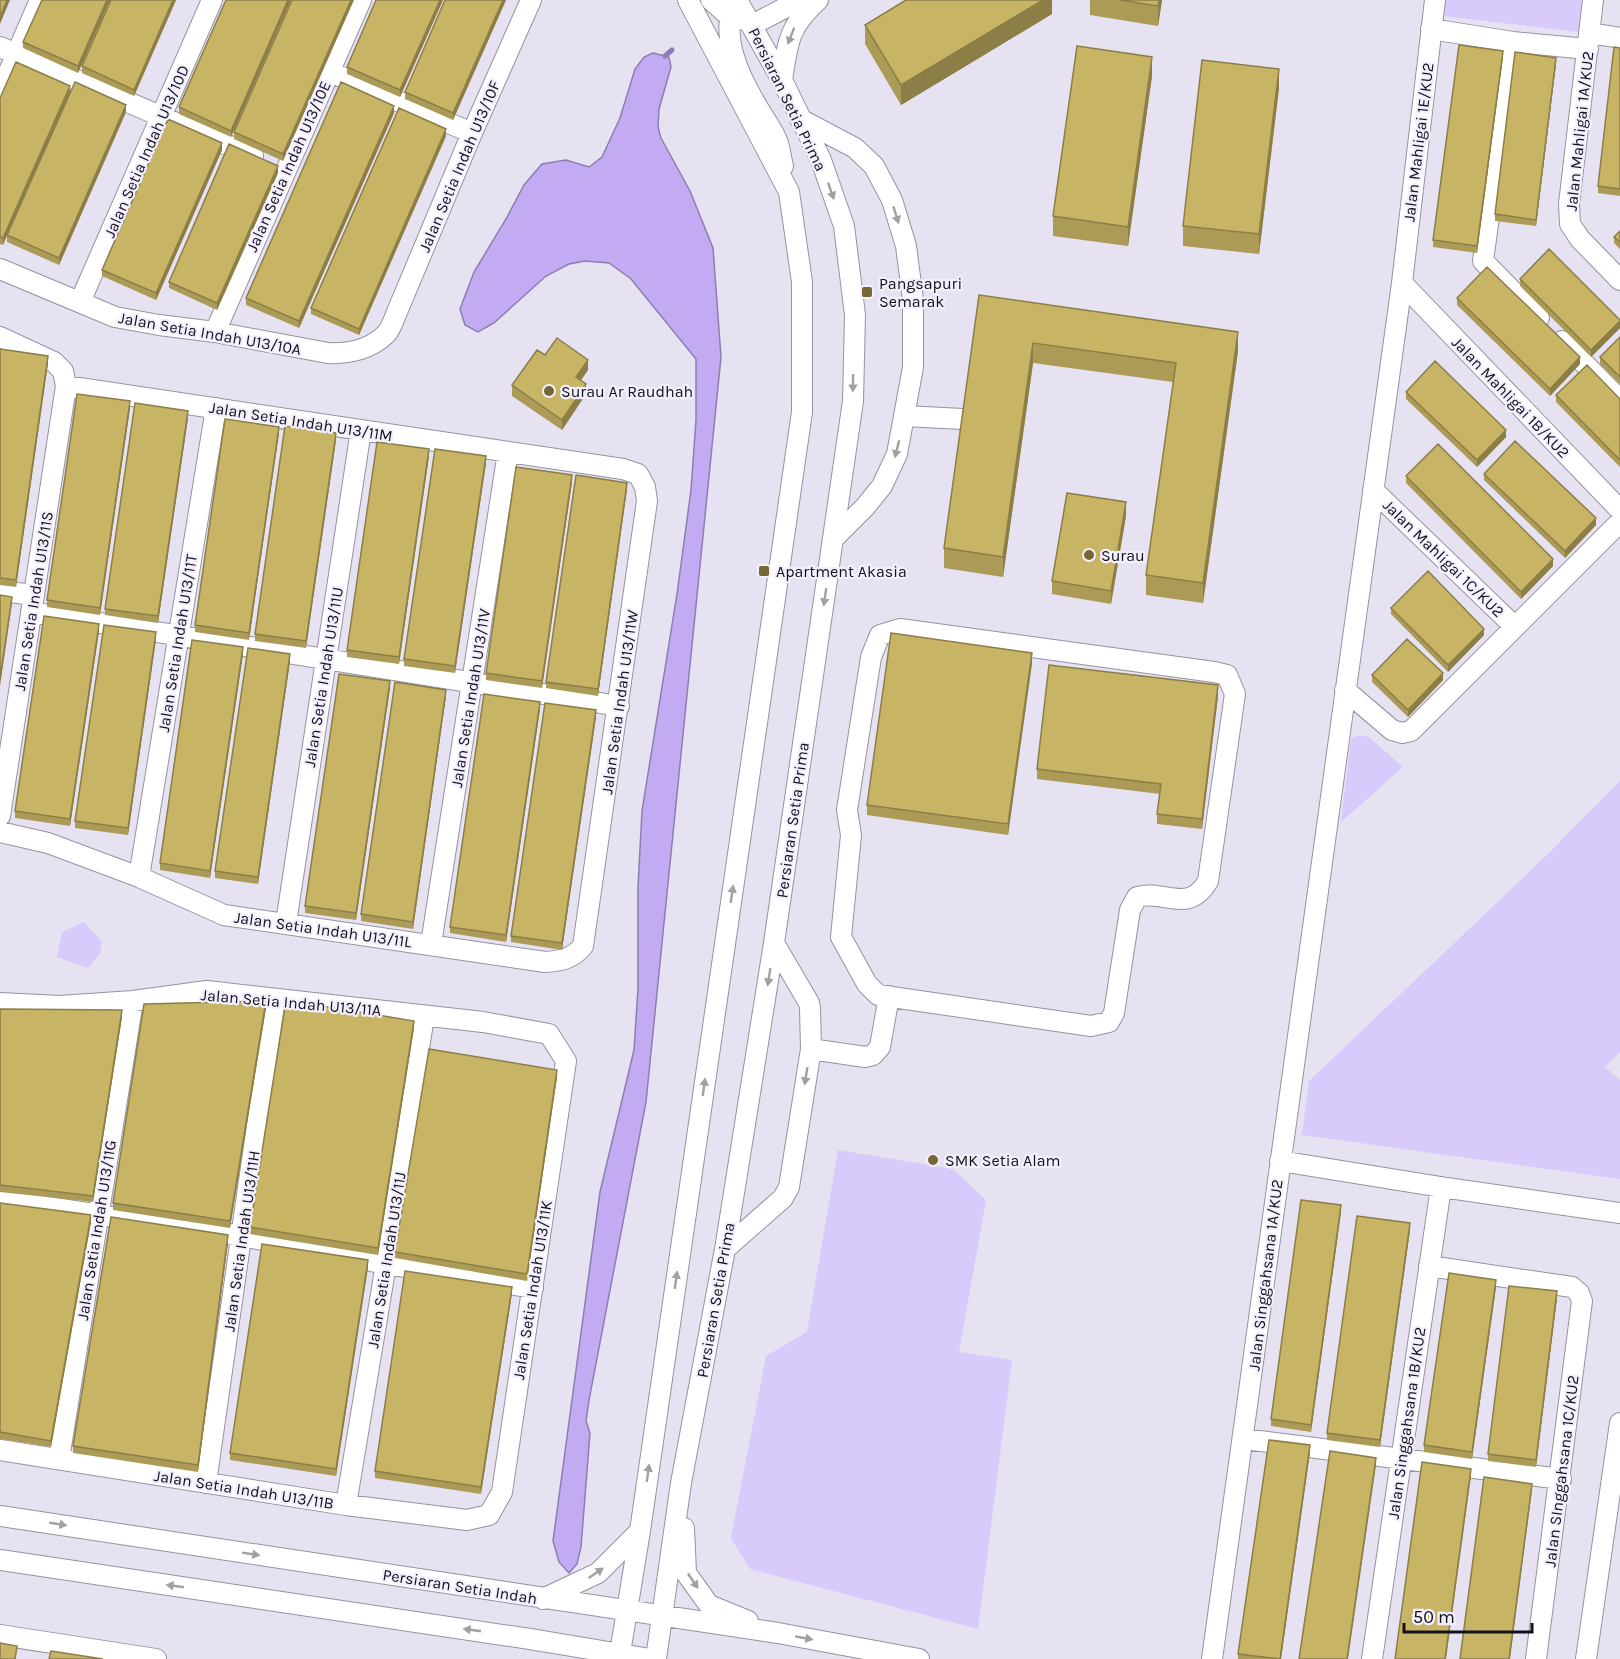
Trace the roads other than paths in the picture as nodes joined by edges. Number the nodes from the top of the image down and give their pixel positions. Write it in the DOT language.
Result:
graph roads {
  1 [pos="40,0"];
  2 [pos="212,0"];
  3 [pos="361,0"];
  4 [pos="531,0"];
  5 [pos="688,0"];
  6 [pos="711,0"];
  7 [pos="800,0"];
  8 [pos="818,0"];
  9 [pos="1435,0"];
  10 [pos="1593,0"];
  11 [pos="733,5"];
  12 [pos="752,25"];
  13 [pos="1431,29"];
  14 [pos="1620,38"];
  15 [pos="1589,41"];
  16 [pos="1513,42"];
  17 [pos="8,51"];
  18 [pos="330,72"];
  19 [pos="782,80"];
  20 [pos="0,92"];
  21 [pos="161,118"];
  22 [pos="800,119"];
  23 [pos="472,133"];
  24 [pos="286,169"];
  25 [pos="789,192"];
  26 [pos="0,269"];
  27 [pos="1620,280"];
  28 [pos="1402,283"];
  29 [pos="80,302"];
  30 [pos="215,332"];
  31 [pos="387,333"];
  32 [pos="0,337"];
  33 [pos="66,386"];
  34 [pos="1620,400"];
  35 [pos="216,408"];
  36 [pos="904,416"];
  37 [pos="963,419"];
  38 [pos="361,430"];
  39 [pos="508,452"];
  40 [pos="623,470"];
  41 [pos="1373,490"];
  42 [pos="1620,510"];
  43 [pos="1620,522"];
  44 [pos="833,539"];
  45 [pos="0,591"];
  46 [pos="33,604"];
  47 [pos="1515,627"];
  48 [pos="178,637"];
  49 [pos="326,659"];
  50 [pos="472,682"];
  51 [pos="1345,690"];
  52 [pos="619,706"];
  53 [pos="0,816"];
  54 [pos="0,832"];
  55 [pos="139,877"];
  56 [pos="286,923"];
  57 [pos="774,943"];
  58 [pos="431,944"];
  59 [pos="583,946"];
  60 [pos="889,996"];
  61 [pos="275,999"];
  62 [pos="133,1000"];
  63 [pos="0,1003"];
  64 [pos="424,1016"];
  65 [pos="811,1049"];
  66 [pos="566,1061"];
  67 [pos="1280,1161"];
  68 [pos="1441,1187"];
  69 [pos="0,1200"];
  70 [pos="1620,1213"];
  71 [pos="99,1215"];
  72 [pos="242,1236"];
  73 [pos="725,1250"];
  74 [pos="386,1264"];
  75 [pos="1429,1266"];
  76 [pos="533,1288"];
  77 [pos="1620,1424"];
  78 [pos="1244,1439"];
  79 [pos="0,1450"];
  80 [pos="59,1459"];
  81 [pos="1401,1459"];
  82 [pos="1561,1479"];
  83 [pos="206,1483"];
  84 [pos="681,1483"];
  85 [pos="346,1505"];
  86 [pos="489,1515"];
  87 [pos="0,1516"];
  88 [pos="640,1531"];
  89 [pos="0,1560"];
  90 [pos="543,1599"];
  91 [pos="628,1611"];
  92 [pos="663,1616"];
  93 [pos="778,1633"];
  94 [pos="0,1635"];
  95 [pos="530,1639"];
  96 [pos="41,1650"];
  97 [pos="619,1656"];
  98 [pos="156,1659"];
  99 [pos="568,1659"];
  100 [pos="650,1659"];
  101 [pos="656,1659"];
  102 [pos="919,1659"];
  103 [pos="1212,1659"];
  104 [pos="1372,1659"];
  105 [pos="1536,1659"];
  106 [pos="1586,1659"];
  1 -- 17 [label="street"];
  2 -- 21 [label="street, Jalan Setia Indah U13/10D"];
  3 -- 18 [label="street, Jalan Setia Indah U13/10E"];
  4 -- 23 [label="street, Jalan Setia Indah U13/10F"];
  5 -- 25 [label="street"];
  6 -- 11 [label="street"];
  7 -- 12 [label="street"];
  8 -- 19 [label="street, one-way"];
  9 -- 13 [label="street, Jalan Mahligai 1E/KU2"];
  10 -- 15 [label="street, Jalan Mahligai 1A/KU2"];
  11 -- 12 [label="street"];
  11 -- 25 [label="street"];
  12 -- 19 [label="street, Persiaran Setia Prima"];
  13 -- 16 [label="street"];
  13 -- 28 [label="street, Jalan Mahligai 1E/KU2"];
  14 -- 15 [label="street"];
  15 -- 16 [label="street"];
  15 -- 27 [label="street, Jalan Mahligai 1A/KU2"];
  16 -- 34 [label="street"];
  17 -- 20 [label="street"];
  17 -- 21 [label="street"];
  18 -- 23 [label="street"];
  18 -- 24 [label="street, Jalan Setia Indah U13/10E"];
  19 -- 22 [label="street, Persiaran Setia Prima"];
  21 -- 24 [label="street"];
  21 -- 29 [label="street, Jalan Setia Indah U13/10D"];
  22 -- 36 [label="street, one-way"];
  22 -- 44 [label="street, Persiaran Setia Prima, one-way"];
  23 -- 31 [label="street, Jalan Setia Indah U13/10F"];
  24 -- 30 [label="street, Jalan Setia Indah U13/10E"];
  88 -- 25 [label="street, one-way"];
  26 -- 29 [label="street, Jalan Setia Indah U13/10A"];
  28 -- 41 [label="street, Jalan Mahligai 1E/KU2"];
  28 -- 42 [label="street, Jalan Mahligai 1B/KU2"];
  29 -- 30 [label="street, Jalan Setia Indah U13/10A"];
  30 -- 31 [label="street, Jalan Setia Indah U13/10A"];
  32 -- 33 [label="street"];
  33 -- 35 [label="street, Jalan Setia Indah U13/11M"];
  33 -- 46 [label="street, Jalan Setia Indah U13/11S"];
  35 -- 38 [label="street, Jalan Setia Indah U13/11M"];
  35 -- 48 [label="street, Jalan Setia Indah U13/11T"];
  36 -- 37 [label="street"];
  36 -- 44 [label="street, one-way"];
  38 -- 39 [label="street, Jalan Setia Indah U13/11M"];
  38 -- 49 [label="street, Jalan Setia Indah U13/11U"];
  39 -- 40 [label="street, Jalan Setia Indah U13/11M"];
  39 -- 50 [label="street, Jalan Setia Indah U13/11V"];
  40 -- 52 [label="street, Jalan Setia Indah U13/11W"];
  41 -- 47 [label="street, Jalan Mahligai 1C/KU2"];
  41 -- 51 [label="street, Jalan Mahligai 1E/KU2"];
  43 -- 47 [label="street"];
  44 -- 57 [label="street, Persiaran Setia Prima, one-way"];
  45 -- 46 [label="street"];
  46 -- 48 [label="street"];
  46 -- 53 [label="street, Jalan Setia Indah U13/11S"];
  47 -- 51 [label="street"];
  48 -- 49 [label="street"];
  48 -- 55 [label="street, Jalan Setia Indah U13/11T"];
  49 -- 50 [label="street"];
  49 -- 56 [label="street, Jalan Setia Indah U13/11U"];
  50 -- 52 [label="street"];
  50 -- 58 [label="street, Jalan Setia Indah U13/11V"];
  51 -- 67 [label="street, Jalan Mahligai 1E/KU2"];
  52 -- 59 [label="street, Jalan Setia Indah U13/11W"];
  54 -- 55 [label="street, Jalan Setia Indah U13/11L"];
  55 -- 56 [label="street, Jalan Setia Indah U13/11L"];
  56 -- 58 [label="street, Jalan Setia Indah U13/11L"];
  57 -- 65 [label="street"];
  57 -- 73 [label="street, Persiaran Setia Prima, one-way"];
  58 -- 59 [label="street, Jalan Setia Indah U13/11L"];
  60 -- 60 [label="street"];
  60 -- 65 [label="street"];
  61 -- 62 [label="street, Jalan Setia Indah U13/11A"];
  61 -- 64 [label="street, Jalan Setia Indah U13/11A"];
  61 -- 72 [label="street, Jalan Setia Indah U13/11H"];
  62 -- 63 [label="street, Jalan Setia Indah U13/11A"];
  62 -- 71 [label="street, Jalan Setia Indah U13/11G"];
  64 -- 66 [label="street, Jalan Setia Indah U13/11A"];
  64 -- 74 [label="street, Jalan Setia Indah U13/11J"];
  65 -- 73 [label="street, one-way"];
  66 -- 76 [label="street, Jalan Setia Indah U13/11K"];
  67 -- 68 [label="street, Jalan Singgahsana 1A/KU2"];
  67 -- 78 [label="street, Jalan Singgahsana 1A/KU2"];
  68 -- 70 [label="street, Jalan Singgahsana 1A/KU2"];
  68 -- 75 [label="street, Jalan Singgahsana 1B/KU2"];
  69 -- 71 [label="street"];
  71 -- 72 [label="street"];
  71 -- 80 [label="street, Jalan Setia Indah U13/11G"];
  72 -- 74 [label="street"];
  72 -- 83 [label="street, Jalan Setia Indah U13/11H"];
  73 -- 84 [label="street, Persiaran Setia Prima"];
  74 -- 76 [label="street"];
  74 -- 85 [label="street, Jalan Setia Indah U13/11J"];
  75 -- 81 [label="street, Jalan Singgahsana 1B/KU2"];
  75 -- 82 [label="street, Jalan SInggahsana 1C/KU2"];
  76 -- 86 [label="street, Jalan Setia Indah U13/11K"];
  77 -- 106 [label="street"];
  78 -- 81 [label="street"];
  78 -- 103 [label="street, Jalan Singgahsana 1A/KU2"];
  79 -- 80 [label="street, Jalan Setia Indah U13/11B"];
  80 -- 83 [label="street, Jalan Setia Indah U13/11B"];
  81 -- 82 [label="street"];
  81 -- 104 [label="street, Jalan Singgahsana 1B/KU2"];
  82 -- 105 [label="street, Jalan SInggahsana 1C/KU2"];
  83 -- 85 [label="street, Jalan Setia Indah U13/11B"];
  84 -- 92 [label="street, Persiaran Setia Prima"];
  84 -- 93 [label="street, one-way"];
  85 -- 86 [label="street, Jalan Setia Indah U13/11B"];
  87 -- 90 [label="street, Persiaran Setia Indah, one-way"];
  90 -- 88 [label="street, one-way"];
  88 -- 91 [label="street"];
  95 -- 89 [label="street, one-way"];
  90 -- 91 [label="street, Persiaran Setia Indah"];
  91 -- 92 [label="street, Persiaran Setia Indah"];
  91 -- 97 [label="street"];
  92 -- 93 [label="street, Persiaran Setia Indah"];
  92 -- 101 [label="street, Persiaran Setia Prima"];
  93 -- 102 [label="street, Persiaran Setia Indah, one-way"];
  94 -- 96 [label="street"];
  95 -- 97 [label="street"];
  95 -- 99 [label="street"];
  96 -- 98 [label="street"];
  97 -- 100 [label="street"];
}
